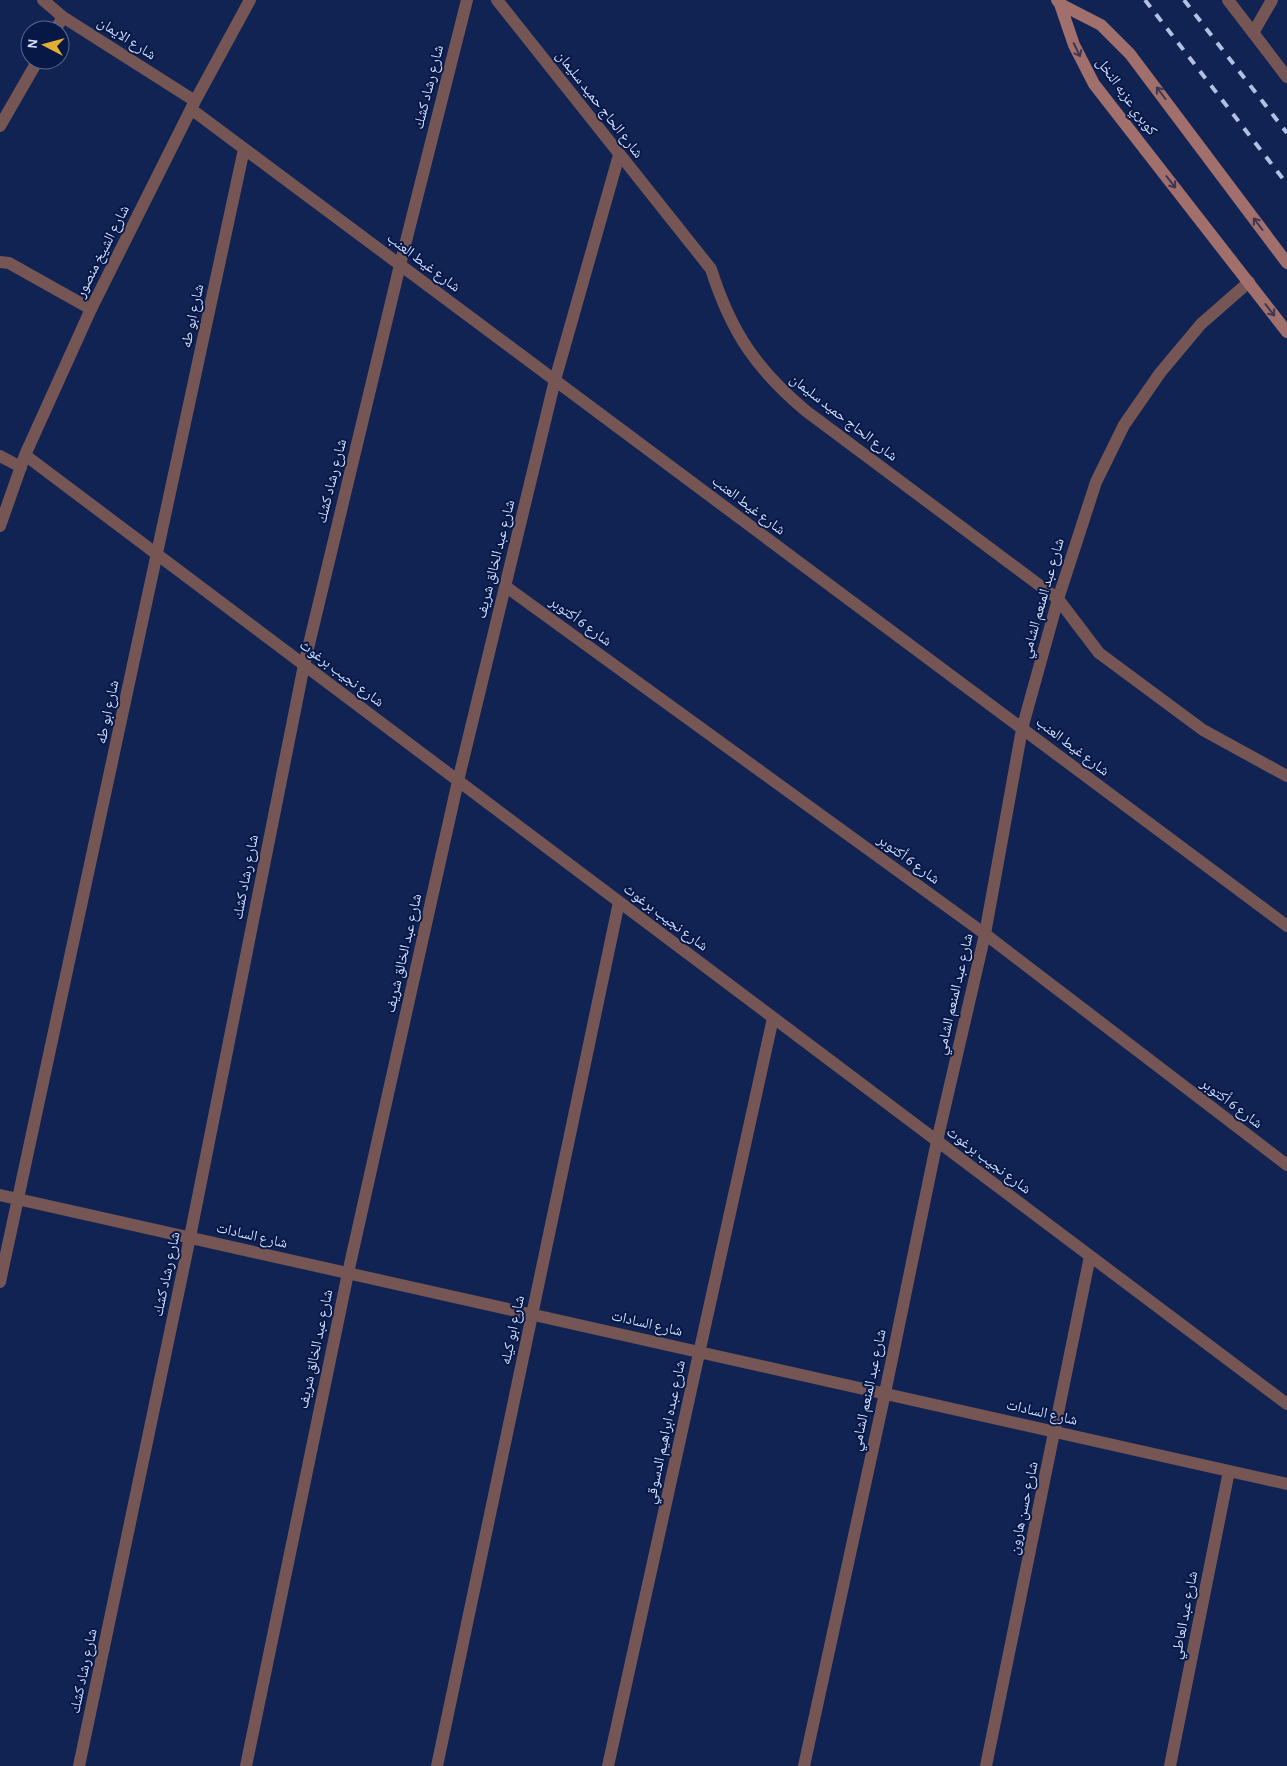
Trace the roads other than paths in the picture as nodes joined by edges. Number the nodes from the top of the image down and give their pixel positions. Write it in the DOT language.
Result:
graph roads {
  1 [pos="43,0"];
  2 [pos="250,0"];
  3 [pos="467,0"];
  4 [pos="496,0"];
  5 [pos="1228,0"];
  6 [pos="1272,0"];
  7 [pos="1059,2"];
  8 [pos="63,17"];
  9 [pos="61,20"];
  10 [pos="1253,33"];
  11 [pos="32,70"];
  12 [pos="1287,77"];
  13 [pos="193,105"];
  14 [pos="0,126"];
  15 [pos="244,149"];
  16 [pos="619,155"];
  17 [pos="0,262"];
  18 [pos="1287,263"];
  19 [pos="400,265"];
  20 [pos="1249,282"];
  21 [pos="91,309"];
  22 [pos="1287,332"];
  23 [pos="555,380"];
  24 [pos="0,456"];
  25 [pos="23,461"];
  26 [pos="0,526"];
  27 [pos="158,555"];
  28 [pos="505,586"];
  29 [pos="1058,599"];
  30 [pos="304,665"];
  31 [pos="1022,729"];
  32 [pos="1287,776"];
  33 [pos="458,781"];
  34 [pos="619,902"];
  35 [pos="1287,926"];
  36 [pos="984,934"];
  37 [pos="773,1018"];
  38 [pos="937,1142"];
  39 [pos="1287,1165"];
  40 [pos="0,1195"];
  41 [pos="18,1199"];
  42 [pos="190,1237"];
  43 [pos="1090,1256"];
  44 [pos="348,1273"];
  45 [pos="0,1282"];
  46 [pos="532,1314"];
  47 [pos="699,1352"];
  48 [pos="885,1394"];
  49 [pos="1287,1404"];
  50 [pos="1055,1432"];
  51 [pos="1229,1471"];
  52 [pos="1287,1484"];
  53 [pos="79,1766"];
  54 [pos="246,1766"];
  55 [pos="436,1766"];
  56 [pos="608,1766"];
  57 [pos="804,1766"];
  58 [pos="986,1766"];
  59 [pos="1170,1766"];
  1 -- 8 [label="street, شارع الايمان"];
  2 -- 13 [label="street, شارع الشيخ منصور"];
  3 -- 19 [label="street, شارع رشاد كشك"];
  4 -- 16 [label="street, شارع الحاج حميد سليمان"];
  5 -- 10 [label="street"];
  6 -- 10 [label="street"];
  18 -- 7 [label="main road, كوبري عزبه النخل, one-way"];
  7 -- 20 [label="main road, كوبري عزبه النخل, one-way"];
  8 -- 9 [label="street"];
  8 -- 13 [label="street, شارع الايمان"];
  10 -- 12 [label="street"];
  11 -- 14 [label="street"];
  13 -- 15 [label="street, شارع غيط العنب"];
  13 -- 21 [label="street, شارع الشيخ منصور"];
  15 -- 19 [label="street, شارع غيط العنب"];
  15 -- 27 [label="street, شارع ابو طه"];
  16 -- 23 [label="street, شارع عبد الخالق شريف"];
  16 -- 29 [label="street, شارع الحاج حميد سليمان"];
  17 -- 21 [label="street"];
  19 -- 23 [label="street, شارع غيط العنب"];
  19 -- 30 [label="street, شارع رشاد كشك"];
  20 -- 22 [label="main road, كوبري عزبه النخل, one-way"];
  20 -- 29 [label="street, شارع عبد المنعم الشامي"];
  21 -- 25 [label="street, شارع الشيخ منصور"];
  23 -- 28 [label="street, شارع عبد الخالق شريف"];
  23 -- 31 [label="street, شارع غيط العنب"];
  24 -- 25 [label="street, شارع نجيب برغوث"];
  25 -- 26 [label="street, شارع الشيخ منصور"];
  25 -- 27 [label="street, شارع نجيب برغوث"];
  27 -- 30 [label="street, شارع نجيب برغوث"];
  27 -- 41 [label="street, شارع ابو طه"];
  28 -- 33 [label="street, شارع عبد الخالق شريف"];
  28 -- 36 [label="street, شارع 6 أكتوبر"];
  29 -- 31 [label="street, شارع عبد المنعم الشامي"];
  29 -- 32 [label="street, شارع الحاج حميد سليمان"];
  30 -- 33 [label="street, شارع نجيب برغوث"];
  30 -- 42 [label="street, شارع رشاد كشك"];
  31 -- 35 [label="street, شارع غيط العنب"];
  31 -- 36 [label="street, شارع عبد المنعم الشامي"];
  33 -- 34 [label="street, شارع نجيب برغوث"];
  33 -- 44 [label="street, شارع عبد الخالق شريف"];
  34 -- 37 [label="street, شارع نجيب برغوث"];
  34 -- 46 [label="street, شارع ابو كيله"];
  36 -- 38 [label="street, شارع عبد المنعم الشامي"];
  36 -- 39 [label="street, شارع 6 أكتوبر"];
  37 -- 38 [label="street, شارع نجيب برغوث"];
  37 -- 47 [label="street, شارع عبده ابراهيم الدسوقي"];
  38 -- 43 [label="street, شارع نجيب برغوث"];
  38 -- 48 [label="street, شارع عبد المنعم الشامي"];
  40 -- 41 [label="street, شارع السادات"];
  41 -- 42 [label="street, شارع السادات"];
  41 -- 45 [label="street, شارع ابو طه"];
  42 -- 44 [label="street, شارع السادات"];
  42 -- 53 [label="street, شارع رشاد كشك"];
  43 -- 49 [label="street, شارع نجيب برغوث"];
  43 -- 50 [label="street, شارع حسن هارون"];
  44 -- 46 [label="street, شارع السادات"];
  44 -- 54 [label="street, شارع عبد الخالق شريف"];
  46 -- 47 [label="street, شارع السادات"];
  46 -- 55 [label="street, شارع ابو كيله"];
  47 -- 48 [label="street, شارع السادات"];
  47 -- 56 [label="street, شارع عبده ابراهيم الدسوقي"];
  48 -- 50 [label="street, شارع السادات"];
  48 -- 57 [label="street, شارع عبد المنعم الشامي"];
  50 -- 51 [label="street, شارع السادات"];
  50 -- 58 [label="street, شارع حسن هارون"];
  51 -- 52 [label="street, شارع السادات"];
  51 -- 59 [label="street, شارع عبد العاطي"];
}
